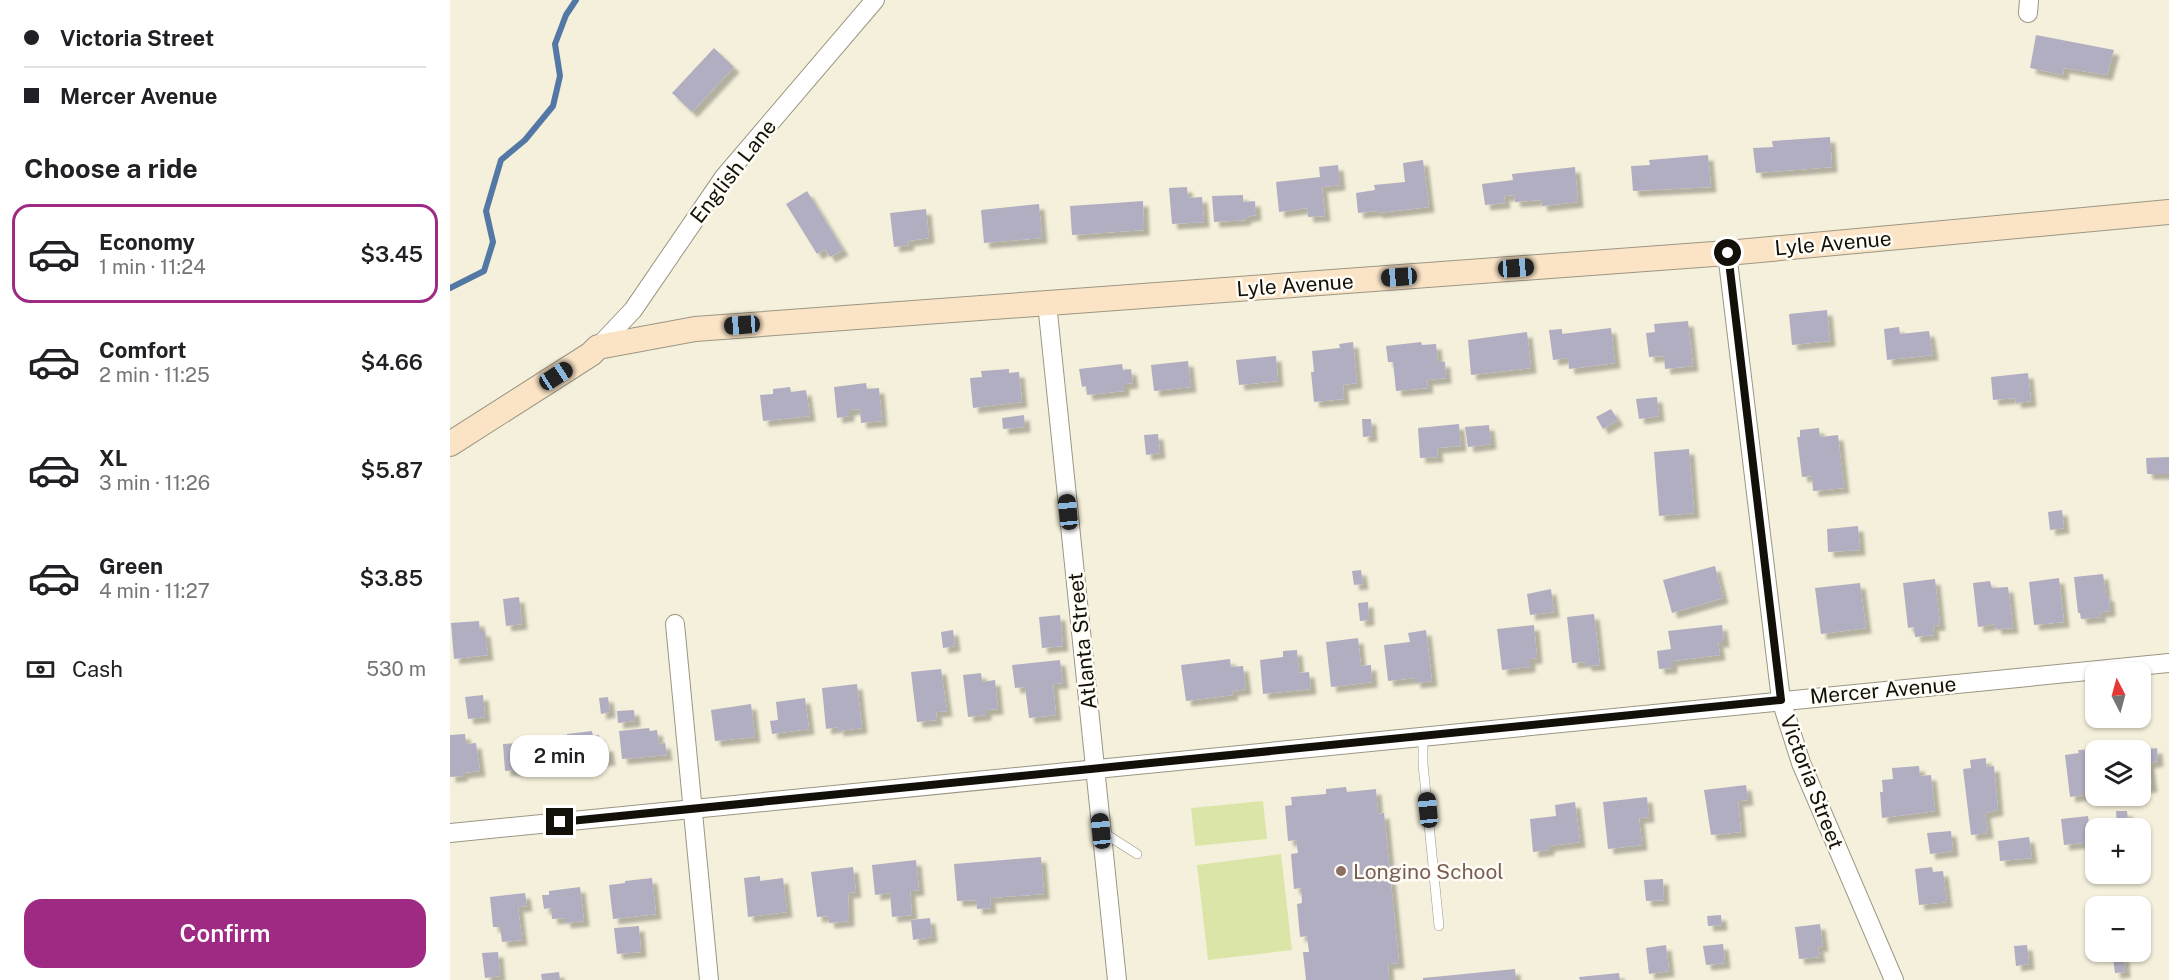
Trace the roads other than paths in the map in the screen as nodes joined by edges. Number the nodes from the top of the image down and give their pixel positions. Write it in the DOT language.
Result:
graph roads {
  1 [pos="875,0"];
  2 [pos="2169,212"];
  3 [pos="1728,253"];
  4 [pos="1047,303"];
  5 [pos="598,347"];
  6 [pos="450,444"];
  7 [pos="675,624"];
  8 [pos="2169,663"];
  9 [pos="1781,700"];
  10 [pos="1423,736"];
  11 [pos="1095,768"];
  12 [pos="692,809"];
  13 [pos="1101,831"];
  14 [pos="450,833"];
  15 [pos="1137,854"];
  16 [pos="1439,926"];
  17 [pos="709,980"];
  18 [pos="1117,980"];
  19 [pos="1894,980"];
  1 -- 5 [label="street, English Lane"];
  2 -- 3 [label="street, Lyle Avenue"];
  3 -- 4 [label="street, Lyle Avenue"];
  3 -- 9 [label="street, Victoria Street"];
  4 -- 5 [label="street, Lyle Avenue"];
  4 -- 11 [label="street, Atlanta Street"];
  5 -- 6 [label="street, Lyle Avenue"];
  7 -- 12 [label="street"];
  8 -- 9 [label="street, Mercer Avenue"];
  9 -- 10 [label="street, Mercer Avenue"];
  9 -- 19 [label="street, Victoria Street"];
  10 -- 11 [label="street, Mercer Avenue"];
  10 -- 16 [label="lane"];
  11 -- 12 [label="street, Mercer Avenue"];
  11 -- 13 [label="street, Atlanta Street"];
  12 -- 14 [label="street, Mercer Avenue"];
  12 -- 17 [label="street"];
  13 -- 15 [label="lane"];
  13 -- 18 [label="street, Atlanta Street"];
}
